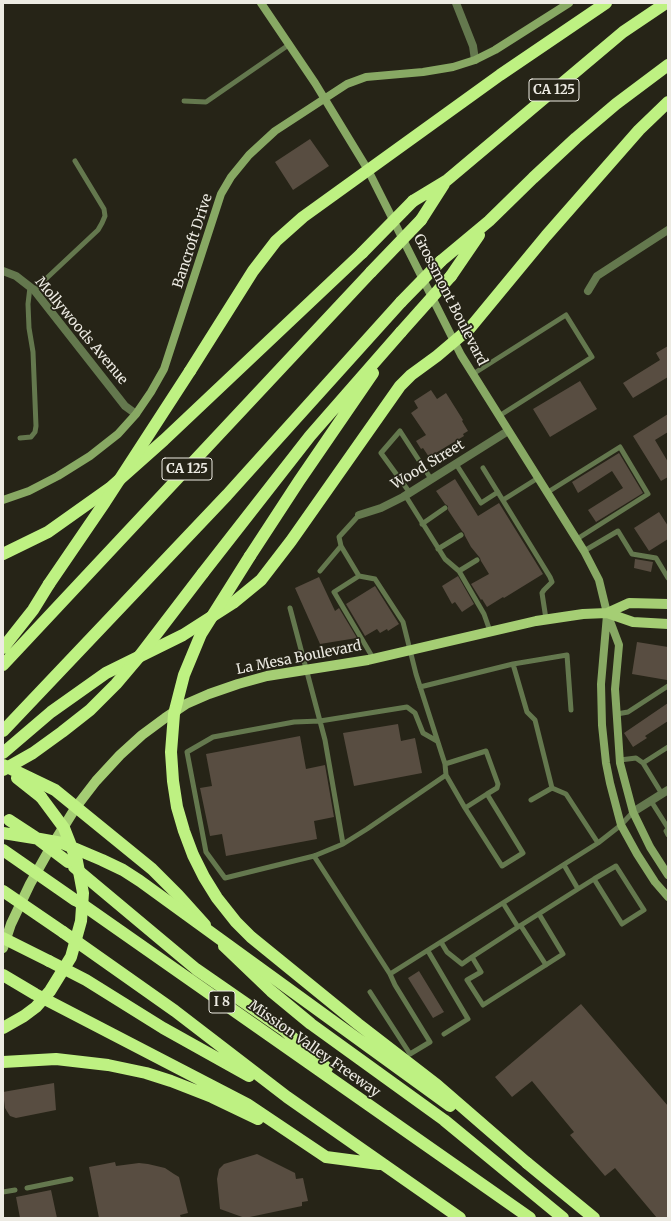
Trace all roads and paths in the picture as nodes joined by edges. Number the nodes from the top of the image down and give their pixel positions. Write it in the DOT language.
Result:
graph roads {
  1 [pos="261,3"];
  2 [pos="456,3"];
  3 [pos="569,3"];
  4 [pos="606,3"];
  5 [pos="666,3"];
  6 [pos="290,44"];
  7 [pos="475,60"];
  8 [pos="668,65"];
  9 [pos="324,98"];
  10 [pos="184,101"];
  11 [pos="668,102"];
  12 [pos="76,161"];
  13 [pos="368,170"];
  14 [pos="446,181"];
  15 [pos="489,221"];
  16 [pos="668,230"];
  17 [pos="3,271"];
  18 [pos="32,288"];
  19 [pos="588,291"];
  20 [pos="401,332"];
  21 [pos="454,342"];
  22 [pos="473,374"];
  23 [pos="136,414"];
  24 [pos="499,416"];
  25 [pos="508,432"];
  26 [pos="20,438"];
  27 [pos="456,464"];
  28 [pos="483,468"];
  29 [pos="538,478"];
  30 [pos="431,479"];
  31 [pos="498,492"];
  32 [pos="548,492"];
  33 [pos="408,494"];
  34 [pos="3,500"];
  35 [pos="503,500"];
  36 [pos="445,508"];
  37 [pos="359,515"];
  38 [pos="422,524"];
  39 [pos="461,535"];
  40 [pos="577,539"];
  41 [pos="341,546"];
  42 [pos="438,549"];
  43 [pos="584,551"];
  44 [pos="3,554"];
  45 [pos="477,560"];
  46 [pos="320,571"];
  47 [pos="459,571"];
  48 [pos="359,576"];
  49 [pos="668,578"];
  50 [pos="668,604"];
  51 [pos="290,608"];
  52 [pos="607,613"];
  53 [pos="546,619"];
  54 [pos="668,624"];
  55 [pos="490,631"];
  56 [pos="3,648"];
  57 [pos="410,649"];
  58 [pos="373,658"];
  59 [pos="513,664"];
  60 [pos="3,665"];
  61 [pos="306,670"];
  62 [pos="668,686"];
  63 [pos="420,687"];
  64 [pos="571,710"];
  65 [pos="617,714"];
  66 [pos="320,722"];
  67 [pos="3,731"];
  68 [pos="437,740"];
  69 [pos="668,747"];
  70 [pos="3,752"];
  71 [pos="620,760"];
  72 [pos="643,763"];
  73 [pos="445,764"];
  74 [pos="3,766"];
  75 [pos="3,770"];
  76 [pos="446,776"];
  77 [pos="552,788"];
  78 [pos="665,792"];
  79 [pos="488,794"];
  80 [pos="530,800"];
  81 [pos="651,801"];
  82 [pos="76,807"];
  83 [pos="465,808"];
  84 [pos="633,812"];
  85 [pos="6,818"];
  86 [pos="621,825"];
  87 [pos="668,829"];
  88 [pos="3,833"];
  89 [pos="668,835"];
  90 [pos="598,843"];
  91 [pos="343,844"];
  92 [pos="3,850"];
  93 [pos="314,856"];
  94 [pos="564,865"];
  95 [pos="668,874"];
  96 [pos="594,879"];
  97 [pos="578,889"];
  98 [pos="3,892"];
  99 [pos="668,897"];
  100 [pos="503,903"];
  101 [pos="539,914"];
  102 [pos="520,926"];
  103 [pos="3,938"];
  104 [pos="441,942"];
  105 [pos="3,948"];
  106 [pos="428,950"];
  107 [pos="472,957"];
  108 [pos="546,965"];
  109 [pos="390,974"];
  110 [pos="3,975"];
  111 [pos="370,992"];
  112 [pos="3,1028"];
  113 [pos="444,1034"];
  114 [pos="3,1062"];
  115 [pos="287,1097"];
  116 [pos="368,1105"];
  117 [pos="293,1136"];
  118 [pos="527,1163"];
  119 [pos="382,1164"];
  120 [pos="71,1179"];
  121 [pos="27,1188"];
  122 [pos="15,1190"];
  123 [pos="3,1192"];
  124 [pos="460,1218"];
  125 [pos="530,1218"];
  126 [pos="563,1218"];
  127 [pos="594,1218"];
  1 -- 6 [label="main road, Grossmont Boulevard"];
  2 -- 7 [label="street"];
  3 -- 7 [label="main road, Bancroft Drive"];
  4 -- 13 [label="highway"];
  5 -- 14 [label="highway, CA 125"];
  6 -- 9 [label="main road, Grossmont Boulevard"];
  6 -- 10 [label="lane"];
  7 -- 9 [label="main road, Bancroft Drive"];
  8 -- 15 [label="highway"];
  9 -- 13 [label="main road, Grossmont Boulevard"];
  9 -- 23 [label="main road, Bancroft Drive"];
  11 -- 21 [label="highway"];
  12 -- 18 [label="lane"];
  13 -- 21 [label="main road, Grossmont Boulevard"];
  13 -- 56 [label="highway, bridge"];
  14 -- 44 [label="highway, bridge"];
  14 -- 60 [label="highway, CA 125, bridge"];
  15 -- 20 [label="highway, bridge"];
  15 -- 67 [label="highway, bridge"];
  16 -- 19 [label="street"];
  17 -- 18 [label="street, Mollywoods Avenue"];
  18 -- 23 [label="street, Mollywoods Avenue"];
  18 -- 26 [label="lane"];
  20 -- 75 [label="highway, bridge"];
  20 -- 118 [label="highway, bridge"];
  21 -- 22 [label="main road, Grossmont Boulevard"];
  21 -- 70 [label="highway"];
  22 -- 24 [label="main road, Grossmont Boulevard"];
  22 -- 24 [label="lane"];
  23 -- 34 [label="main road, Bancroft Drive"];
  24 -- 25 [label="main road, Grossmont Boulevard"];
  25 -- 27 [label="street, Wood Street"];
  25 -- 29 [label="main road, Grossmont Boulevard"];
  27 -- 30 [label="street, Wood Street"];
  27 -- 31 [label="lane"];
  28 -- 31 [label="lane"];
  29 -- 32 [label="main road, Grossmont Boulevard"];
  29 -- 35 [label="lane"];
  30 -- 33 [label="street, Wood Street"];
  30 -- 33 [label="lane"];
  31 -- 35 [label="lane"];
  32 -- 40 [label="main road, Grossmont Boulevard"];
  32 -- 40 [label="lane"];
  33 -- 37 [label="street, Wood Street"];
  33 -- 38 [label="lane"];
  35 -- 53 [label="lane"];
  36 -- 38 [label="lane"];
  37 -- 41 [label="lane"];
  38 -- 42 [label="lane"];
  39 -- 42 [label="lane"];
  40 -- 43 [label="main road, Grossmont Boulevard"];
  41 -- 46 [label="lane"];
  41 -- 48 [label="lane"];
  42 -- 47 [label="lane"];
  43 -- 49 [label="lane"];
  43 -- 52 [label="main road, Grossmont Boulevard"];
  45 -- 47 [label="lane"];
  47 -- 55 [label="lane"];
  48 -- 57 [label="lane"];
  48 -- 58 [label="lane"];
  50 -- 52 [label="main road, La Mesa Boulevard"];
  51 -- 61 [label="lane"];
  52 -- 53 [label="main road, La Mesa Boulevard"];
  52 -- 54 [label="main road, La Mesa Boulevard"];
  52 -- 65 [label="main road, Grossmont Boulevard"];
  52 -- 86 [label="main road, Grossmont Boulevard"];
  53 -- 55 [label="main road, La Mesa Boulevard"];
  55 -- 57 [label="main road, La Mesa Boulevard"];
  57 -- 58 [label="main road, La Mesa Boulevard"];
  57 -- 63 [label="lane"];
  58 -- 61 [label="main road, La Mesa Boulevard"];
  59 -- 63 [label="lane"];
  59 -- 64 [label="lane"];
  59 -- 77 [label="lane"];
  61 -- 66 [label="lane"];
  61 -- 82 [label="main road, La Mesa Boulevard"];
  62 -- 65 [label="lane"];
  63 -- 68 [label="lane"];
  65 -- 71 [label="main road, Grossmont Boulevard"];
  66 -- 68 [label="lane"];
  66 -- 91 [label="lane"];
  66 -- 93 [label="lane"];
  68 -- 73 [label="lane"];
  69 -- 72 [label="lane"];
  71 -- 72 [label="lane"];
  71 -- 84 [label="main road, Grossmont Boulevard"];
  72 -- 78 [label="lane"];
  73 -- 76 [label="lane"];
  73 -- 79 [label="lane"];
  74 -- 82 [label="highway"];
  75 -- 112 [label="highway, bridge"];
  76 -- 83 [label="lane"];
  76 -- 91 [label="lane"];
  77 -- 80 [label="lane"];
  77 -- 90 [label="lane"];
  78 -- 81 [label="street"];
  79 -- 83 [label="lane"];
  79 -- 83 [label="lane"];
  81 -- 84 [label="street"];
  81 -- 87 [label="lane"];
  82 -- 105 [label="main road, La Mesa Boulevard"];
  82 -- 126 [label="highway"];
  84 -- 86 [label="lane"];
  84 -- 95 [label="main road, Grossmont Boulevard"];
  85 -- 116 [label="highway, bridge"];
  86 -- 90 [label="lane"];
  86 -- 99 [label="main road, Grossmont Boulevard"];
  87 -- 89 [label="lane"];
  88 -- 118 [label="highway, bridge"];
  90 -- 94 [label="lane"];
  91 -- 93 [label="lane"];
  92 -- 116 [label="highway, Mission Valley Freeway / I 8, bridge"];
  93 -- 109 [label="lane"];
  94 -- 97 [label="lane"];
  94 -- 100 [label="lane"];
  96 -- 96 [label="lane"];
  96 -- 97 [label="lane"];
  97 -- 101 [label="lane"];
  98 -- 115 [label="highway, I 8, bridge"];
  100 -- 102 [label="lane"];
  100 -- 104 [label="lane"];
  101 -- 102 [label="lane"];
  101 -- 108 [label="lane"];
  102 -- 107 [label="lane"];
  102 -- 108 [label="lane"];
  103 -- 115 [label="highway, bridge"];
  104 -- 106 [label="lane"];
  104 -- 107 [label="lane"];
  106 -- 109 [label="lane"];
  106 -- 113 [label="lane"];
  107 -- 108 [label="lane"];
  109 -- 111 [label="lane"];
  110 -- 117 [label="highway"];
  114 -- 117 [label="highway"];
  115 -- 119 [label="highway, I 8"];
  116 -- 125 [label="highway, Mission Valley Freeway / I 8"];
  117 -- 119 [label="highway"];
  118 -- 127 [label="highway"];
  119 -- 124 [label="highway, I 8"];
  120 -- 121 [label="lane"];
  122 -- 123 [label="lane"];
}
